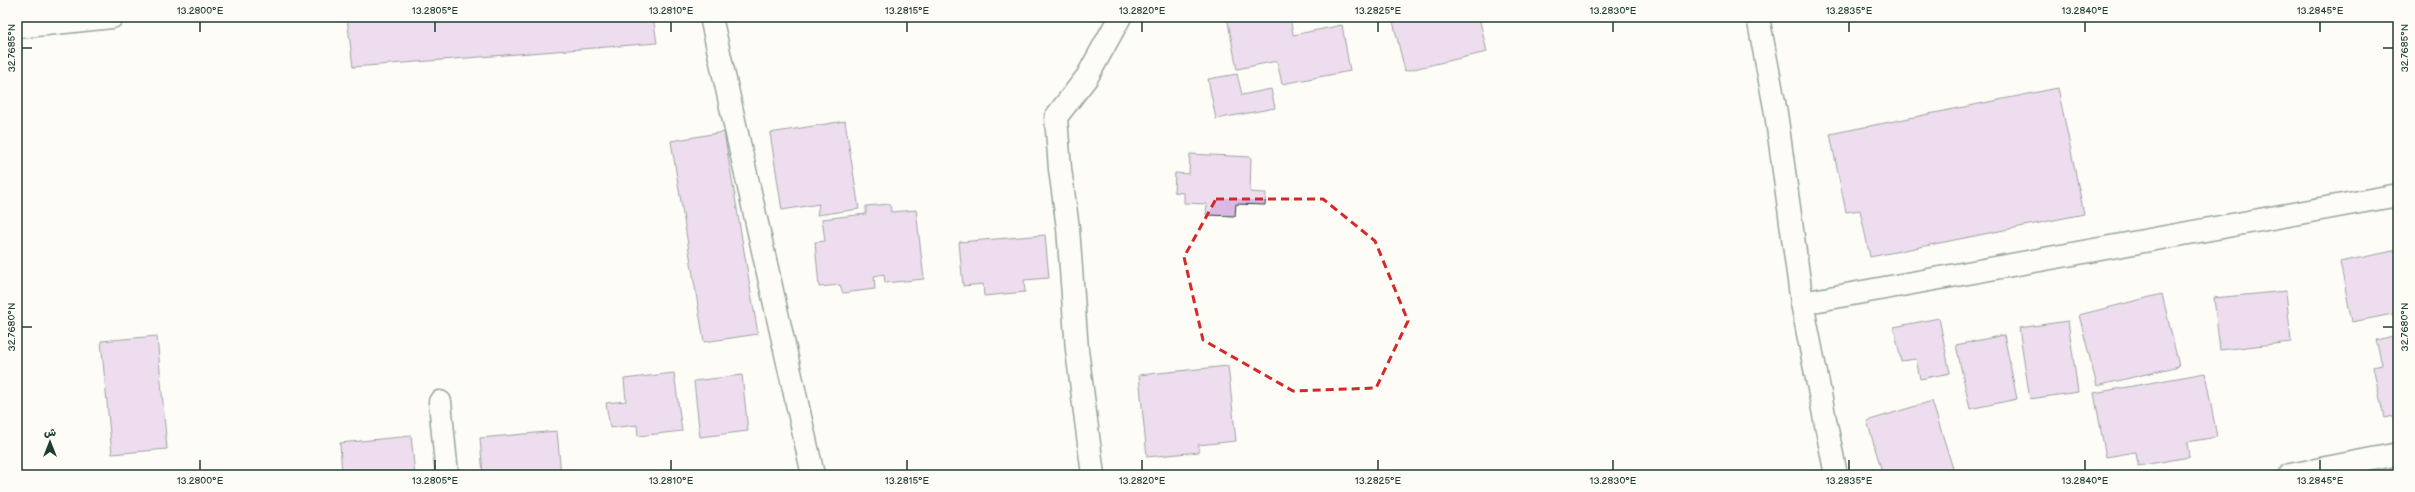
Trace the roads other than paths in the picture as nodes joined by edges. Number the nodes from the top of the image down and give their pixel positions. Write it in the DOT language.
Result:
graph roads {
  1 [pos="112,17"];
  2 [pos="711,17"];
  3 [pos="1120,17"];
  4 [pos="1758,17"];
  5 [pos="17,27"];
  6 [pos="2398,195"];
  7 [pos="1802,303"];
  8 [pos="440,402"];
  9 [pos="2398,454"];
  10 [pos="447,475"];
  11 [pos="813,475"];
  12 [pos="1093,475"];
  13 [pos="1836,475"];
  14 [pos="2290,475"];
  1 -- 5 [label="street"];
  2 -- 11 [label="street"];
  3 -- 12 [label="street"];
  4 -- 7 [label="street"];
  6 -- 7 [label="street"];
  7 -- 13 [label="street"];
  8 -- 10 [label="street"];
  9 -- 14 [label="street"];
}
